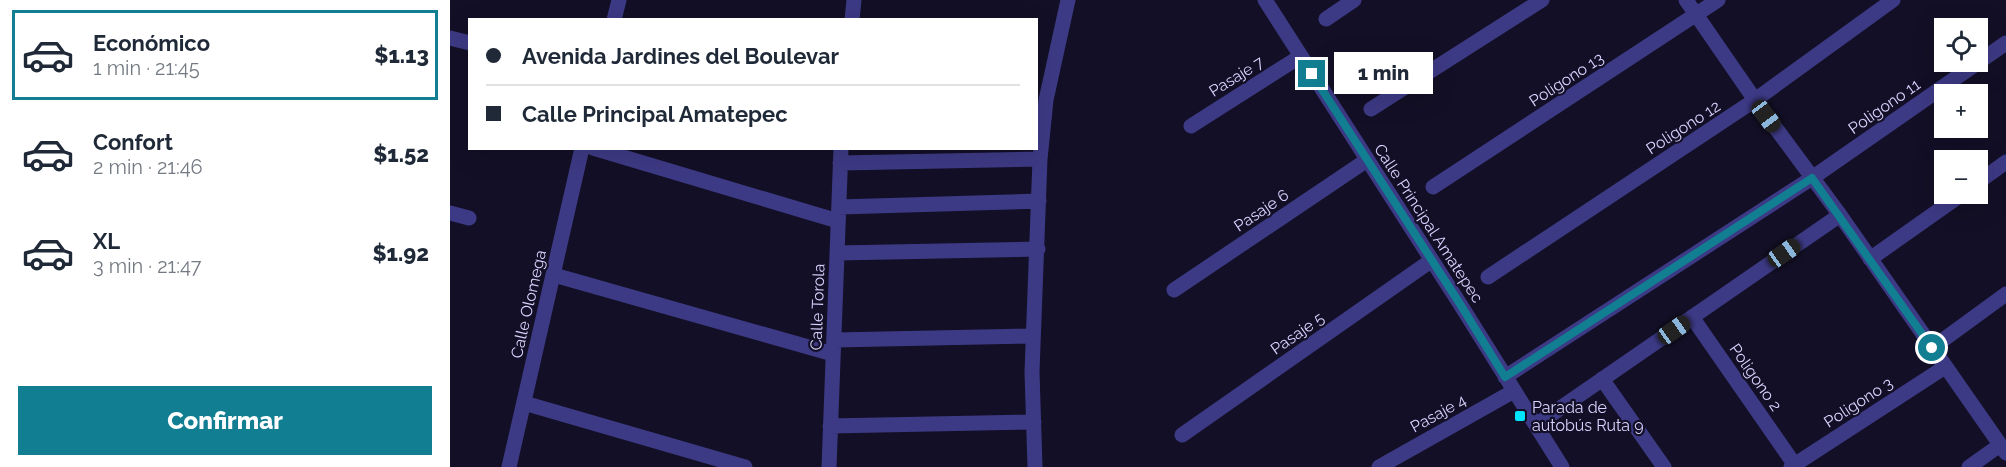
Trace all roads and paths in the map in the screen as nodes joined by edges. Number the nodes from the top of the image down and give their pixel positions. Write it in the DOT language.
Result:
graph roads {
  1 [pos="619,0"];
  2 [pos="854,0"];
  3 [pos="1068,0"];
  4 [pos="1265,0"];
  5 [pos="1354,0"];
  6 [pos="1542,0"];
  7 [pos="1686,0"];
  8 [pos="1718,0"];
  9 [pos="1893,0"];
  10 [pos="1696,16"];
  11 [pos="614,18"];
  12 [pos="852,18"];
  13 [pos="1326,18"];
  14 [pos="450,38"];
  15 [pos="468,42"];
  16 [pos="2006,43"];
  17 [pos="1301,56"];
  18 [pos="1044,72"];
  19 [pos="1755,100"];
  20 [pos="1371,109"];
  21 [pos="1191,126"];
  22 [pos="582,150"];
  23 [pos="601,150"];
  24 [pos="841,156"];
  25 [pos="1040,159"];
  26 [pos="1367,160"];
  27 [pos="2006,162"];
  28 [pos="1988,175"];
  29 [pos="1812,178"];
  30 [pos="1433,187"];
  31 [pos="1039,201"];
  32 [pos="1948,204"];
  33 [pos="450,213"];
  34 [pos="838,214"];
  35 [pos="1840,215"];
  36 [pos="469,219"];
  37 [pos="1038,249"];
  38 [pos="837,253"];
  39 [pos="1870,259"];
  40 [pos="1432,260"];
  41 [pos="554,275"];
  42 [pos="1488,277"];
  43 [pos="1174,291"];
  44 [pos="2006,294"];
  45 [pos="1692,317"];
  46 [pos="1033,336"];
  47 [pos="833,347"];
  48 [pos="1932,348"];
  49 [pos="1945,368"];
  50 [pos="1505,377"];
  51 [pos="1602,379"];
  52 [pos="1514,391"];
  53 [pos="524,403"];
  54 [pos="1034,422"];
  55 [pos="1536,425"];
  56 [pos="830,426"];
  57 [pos="1182,435"];
  58 [pos="2003,449"];
  59 [pos="1791,462"];
  60 [pos="509,467"];
  61 [pos="745,467"];
  62 [pos="829,467"];
  63 [pos="1035,467"];
  64 [pos="1379,467"];
  65 [pos="1562,467"];
  66 [pos="1664,467"];
  67 [pos="1969,467"];
  1 -- 11 [label="street"];
  2 -- 12 [label="street"];
  3 -- 18 [label="street"];
  4 -- 17 [label="street, Calle Principal Amatepec"];
  5 -- 13 [label="street"];
  6 -- 20 [label="street"];
  7 -- 10 [label="street"];
  8 -- 10 [label="street, Poligono 13"];
  9 -- 19 [label="street, Poligono 12"];
  10 -- 19 [label="street"];
  10 -- 30 [label="street, Poligono 13"];
  14 -- 15 [label="street"];
  16 -- 29 [label="street, Poligono 11"];
  17 -- 21 [label="street, Pasaje 7"];
  17 -- 26 [label="street, Calle Principal Amatepec"];
  18 -- 25 [label="street"];
  19 -- 29 [label="street"];
  19 -- 42 [label="street, Poligono 12"];
  22 -- 41 [label="street, Calle Olomega"];
  23 -- 34 [label="street"];
  24 -- 25 [label="street"];
  24 -- 34 [label="street, Calle Torola"];
  25 -- 31 [label="street"];
  26 -- 40 [label="street, Calle Principal Amatepec"];
  26 -- 43 [label="street, Pasaje 6"];
  27 -- 28 [label="street"];
  29 -- 35 [label="street"];
  29 -- 50 [label="street, Poligono 11"];
  31 -- 34 [label="street"];
  31 -- 37 [label="street"];
  32 -- 39 [label="street"];
  33 -- 36 [label="street"];
  34 -- 38 [label="street, Calle Torola"];
  35 -- 39 [label="street"];
  35 -- 45 [label="street"];
  37 -- 38 [label="street"];
  37 -- 46 [label="street"];
  38 -- 47 [label="street, Calle Torola"];
  39 -- 48 [label="street"];
  40 -- 50 [label="street, Calle Principal Amatepec"];
  40 -- 57 [label="street, Pasaje 5"];
  41 -- 47 [label="street"];
  41 -- 53 [label="street, Calle Olomega"];
  44 -- 48 [label="street"];
  45 -- 51 [label="street"];
  45 -- 59 [label="street, Poligono 2"];
  46 -- 47 [label="street"];
  46 -- 54 [label="street"];
  47 -- 56 [label="street, Calle Torola"];
  48 -- 49 [label="street"];
  49 -- 58 [label="street"];
  49 -- 59 [label="street, Poligono 3"];
  50 -- 52 [label="street, Calle Principal Amatepec"];
  51 -- 55 [label="street"];
  51 -- 66 [label="street"];
  52 -- 55 [label="street, Calle Principal Amatepec"];
  52 -- 64 [label="street, Pasaje 4"];
  53 -- 60 [label="street, Calle Olomega"];
  53 -- 61 [label="street"];
  54 -- 56 [label="street"];
  54 -- 63 [label="street"];
  55 -- 65 [label="street, Calle Principal Amatepec"];
  56 -- 62 [label="street, Calle Torola"];
  58 -- 67 [label="street"];
}
